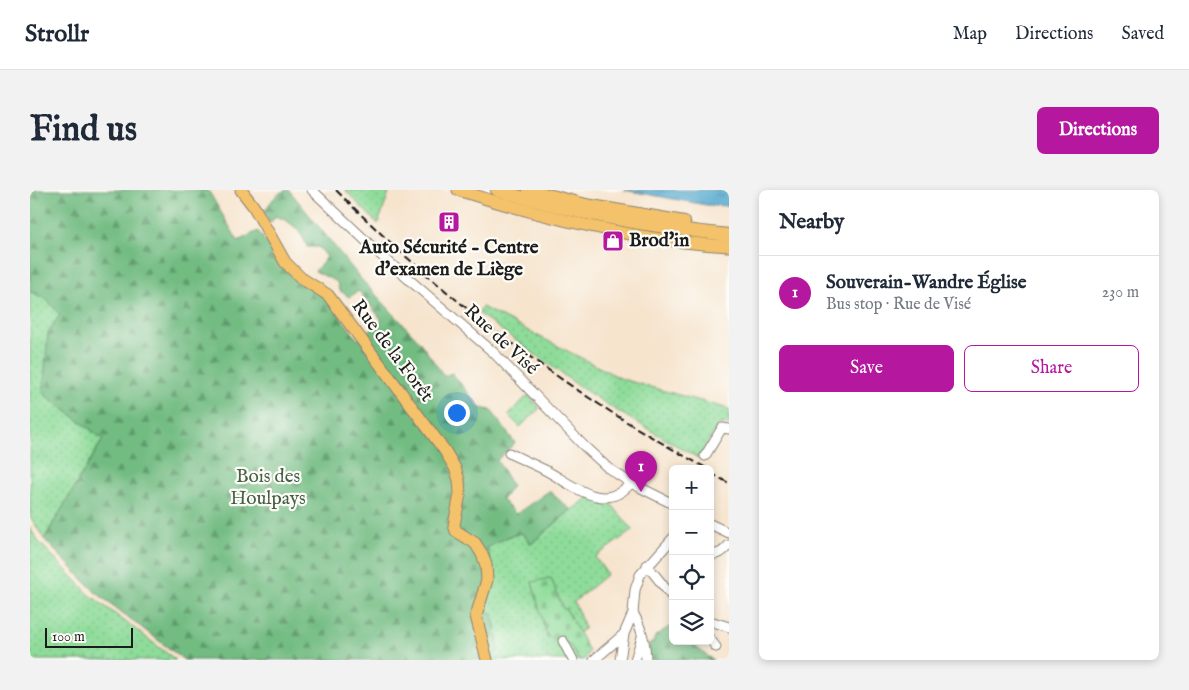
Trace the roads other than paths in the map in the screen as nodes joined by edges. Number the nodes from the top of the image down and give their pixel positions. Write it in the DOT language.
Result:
graph roads {
  1 [pos="241,190"];
  2 [pos="312,190"];
  3 [pos="458,190"];
  4 [pos="497,190"];
  5 [pos="529,190"];
  6 [pos="729,227"];
  7 [pos="729,235"];
  8 [pos="729,246"];
  9 [pos="729,430"];
  10 [pos="509,453"];
  11 [pos="705,456"];
  12 [pos="631,483"];
  13 [pos="669,502"];
  14 [pos="714,526"];
  15 [pos="729,533"];
  16 [pos="669,542"];
  17 [pos="729,545"];
  18 [pos="714,554"];
  19 [pos="647,565"];
  20 [pos="669,593"];
  21 [pos="633,613"];
  22 [pos="714,622"];
  23 [pos="729,627"];
  24 [pos="624,634"];
  25 [pos="642,637"];
  26 [pos="563,641"];
  27 [pos="487,660"];
  28 [pos="573,660"];
  29 [pos="594,660"];
  30 [pos="620,660"];
  31 [pos="635,660"];
  32 [pos="646,660"];
  1 -- 27 [label="main road, Rue de la Forêt"];
  2 -- 12 [label="street, Rue de Visé"];
  3 -- 8 [label="main road"];
  4 -- 7 [label="highway"];
  5 -- 6 [label="highway"];
  9 -- 11 [label="street"];
  10 -- 12 [label="street"];
  12 -- 13 [label="street, Rue de Visé"];
  14 -- 15 [label="street"];
  16 -- 19 [label="street"];
  17 -- 18 [label="street"];
  19 -- 20 [label="street"];
  19 -- 21 [label="street"];
  21 -- 24 [label="street"];
  21 -- 25 [label="street"];
  22 -- 23 [label="street"];
  24 -- 29 [label="street"];
  24 -- 30 [label="street"];
  25 -- 31 [label="street"];
  25 -- 32 [label="street"];
  26 -- 28 [label="street"];
}
